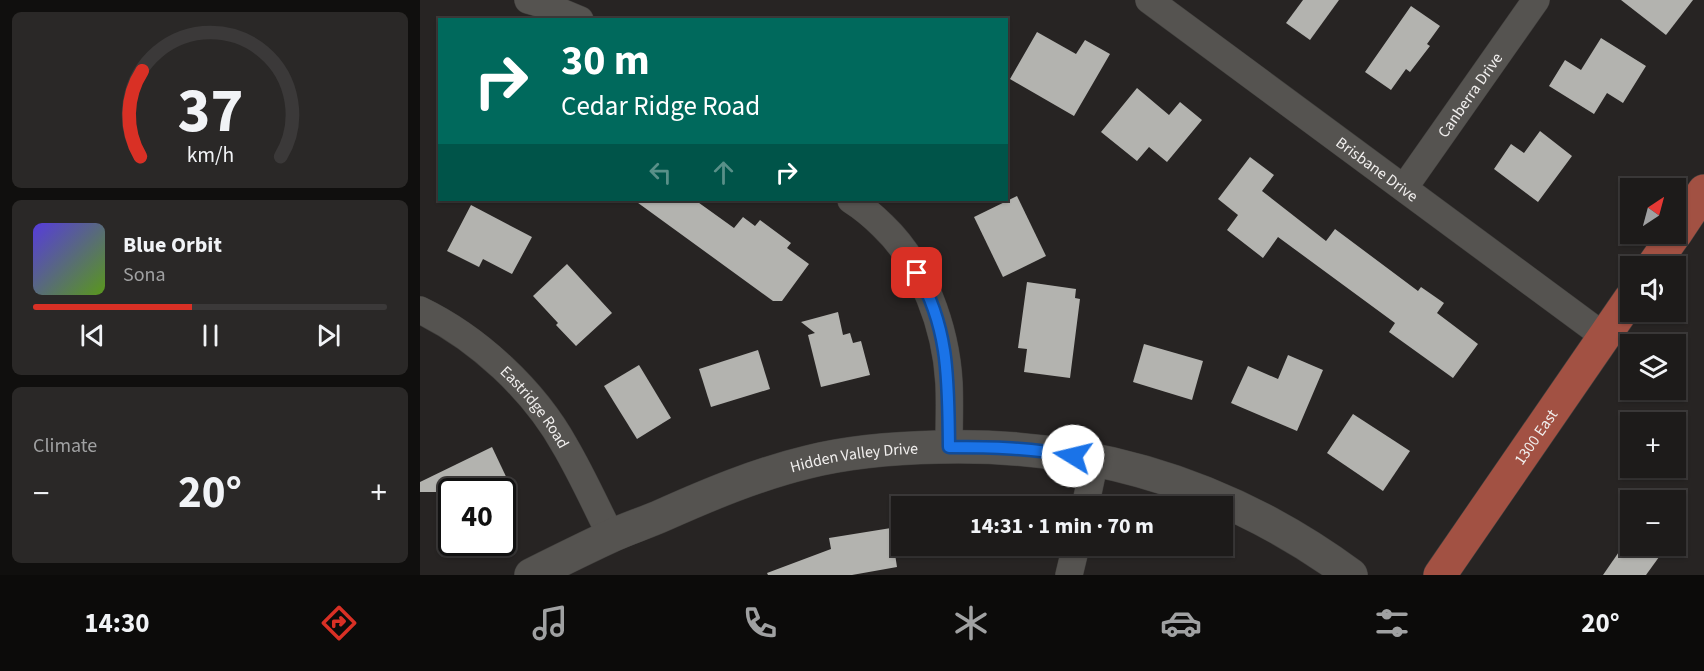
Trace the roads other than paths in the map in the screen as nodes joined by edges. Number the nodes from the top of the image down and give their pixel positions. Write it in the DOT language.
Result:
graph roads {
  1 [pos="528,0"];
  2 [pos="1149,0"];
  3 [pos="1536,0"];
  4 [pos="575,18"];
  5 [pos="1404,188"];
  6 [pos="1704,191"];
  7 [pos="852,201"];
  8 [pos="1686,218"];
  9 [pos="420,310"];
  10 [pos="1620,314"];
  11 [pos="1605,337"];
  12 [pos="949,447"];
  13 [pos="1095,460"];
  14 [pos="1087,496"];
  15 [pos="610,536"];
  16 [pos="1074,556"];
  17 [pos="531,575"];
  18 [pos="1069,575"];
  19 [pos="1351,575"];
  20 [pos="1440,575"];
  1 -- 4 [label="street"];
  2 -- 5 [label="street, Brisbane Drive"];
  3 -- 5 [label="street, Canberra Drive"];
  5 -- 11 [label="street, Brisbane Drive"];
  6 -- 8 [label="main road"];
  7 -- 12 [label="street"];
  9 -- 15 [label="street, Eastridge Road"];
  10 -- 11 [label="main road, 1300 East"];
  11 -- 20 [label="main road, 1300 East"];
  12 -- 13 [label="street, Hidden Valley Drive"];
  12 -- 15 [label="street, Hidden Valley Drive"];
  13 -- 14 [label="street"];
  13 -- 19 [label="street, Hidden Valley Drive"];
  15 -- 17 [label="street, Hidden Valley Drive"];
  16 -- 18 [label="street"];
}
